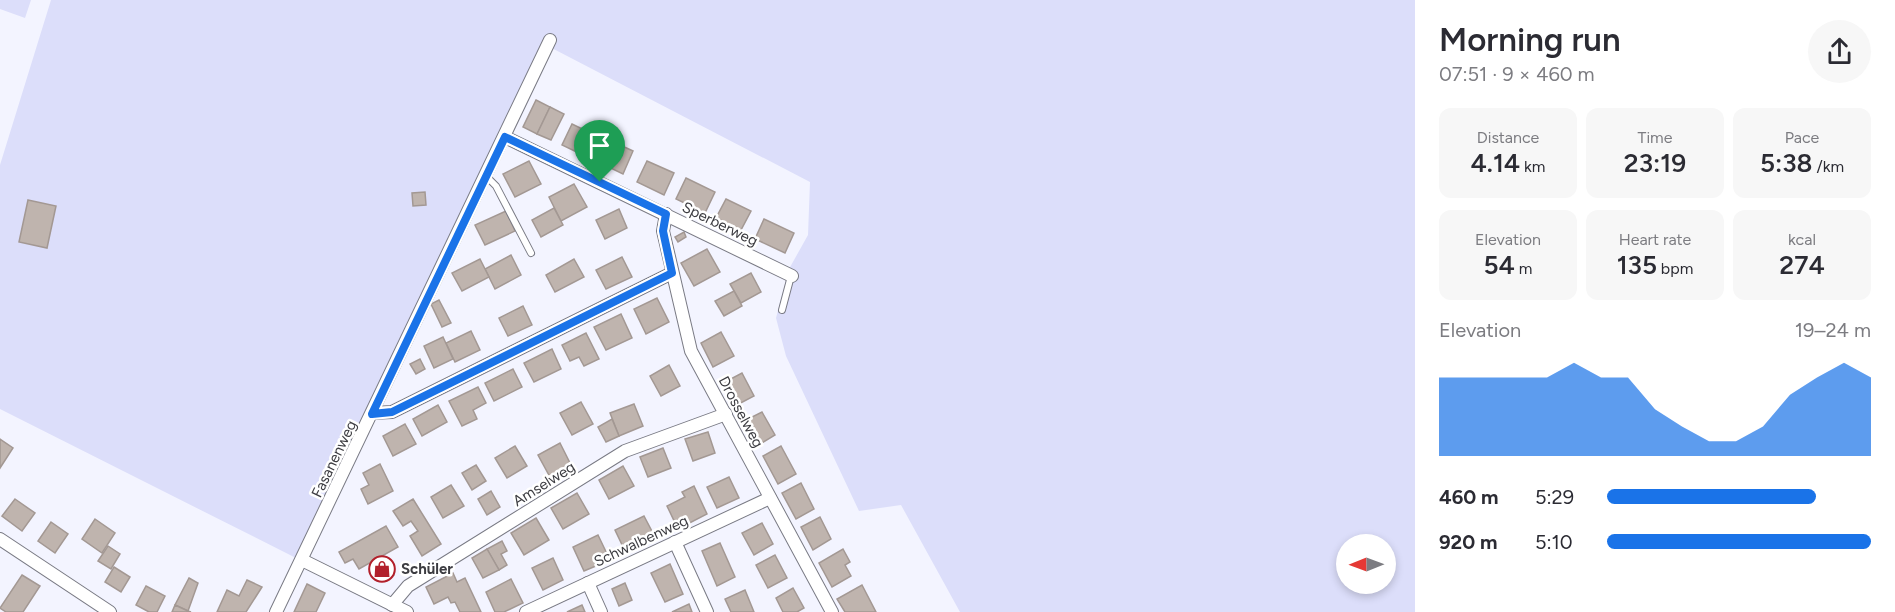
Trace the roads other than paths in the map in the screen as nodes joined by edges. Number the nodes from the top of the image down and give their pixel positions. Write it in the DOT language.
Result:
graph roads {
  1 [pos="550,40"];
  2 [pos="505,137"];
  3 [pos="486,176"];
  4 [pos="666,214"];
  5 [pos="531,253"];
  6 [pos="672,273"];
  7 [pos="792,276"];
  8 [pos="782,310"];
  9 [pos="372,414"];
  10 [pos="726,414"];
  11 [pos="771,498"];
  12 [pos="0,539"];
  13 [pos="675,542"];
  14 [pos="302,560"];
  15 [pos="588,583"];
  16 [pos="392,605"];
  17 [pos="110,612"];
  18 [pos="276,612"];
  19 [pos="407,612"];
  20 [pos="526,612"];
  21 [pos="601,612"];
  22 [pos="707,612"];
  23 [pos="832,612"];
  1 -- 2 [label="street, Fasanenweg"];
  2 -- 3 [label="street, Fasanenweg"];
  2 -- 4 [label="street, Sperberweg"];
  3 -- 5 [label="lane"];
  3 -- 9 [label="street, Fasanenweg"];
  4 -- 6 [label="street, Drosselweg"];
  4 -- 7 [label="street, Sperberweg"];
  6 -- 9 [label="street"];
  6 -- 10 [label="street, Drosselweg"];
  7 -- 8 [label="lane"];
  9 -- 14 [label="street, Fasanenweg"];
  10 -- 11 [label="street, Drosselweg"];
  10 -- 16 [label="street, Amselweg"];
  11 -- 13 [label="street, Schwalbenweg"];
  11 -- 23 [label="street, Drosselweg"];
  12 -- 17 [label="street"];
  13 -- 15 [label="street, Schwalbenweg"];
  13 -- 22 [label="street"];
  14 -- 16 [label="street"];
  14 -- 18 [label="street, Fasanenweg"];
  15 -- 20 [label="street, Schwalbenweg"];
  15 -- 21 [label="street"];
  16 -- 19 [label="street"];
}
